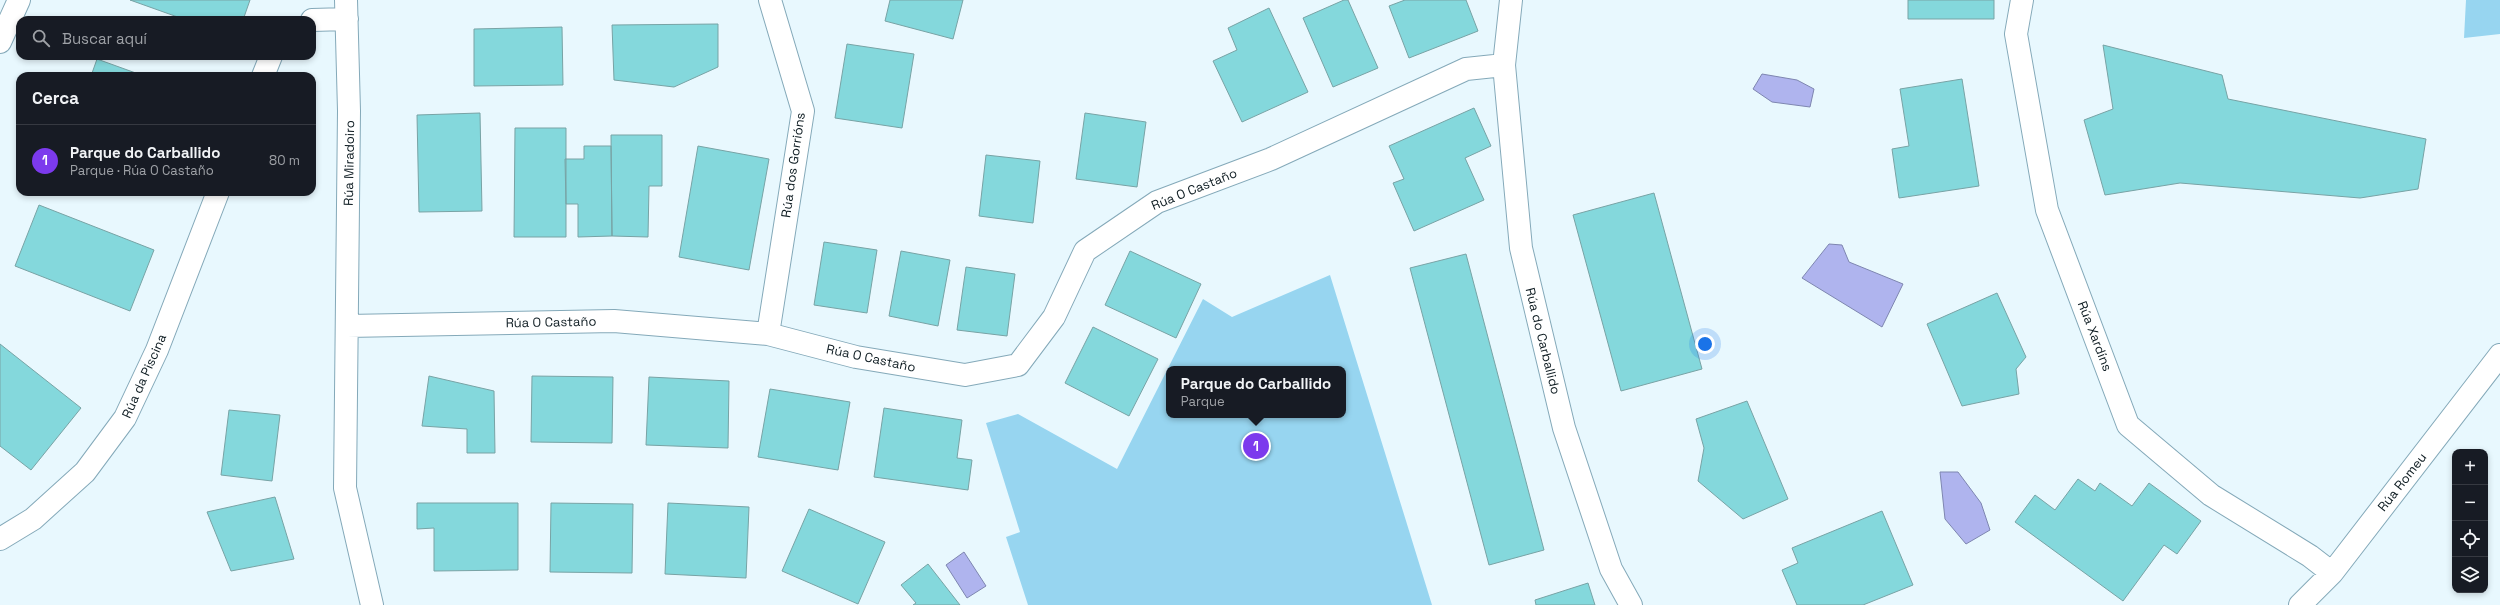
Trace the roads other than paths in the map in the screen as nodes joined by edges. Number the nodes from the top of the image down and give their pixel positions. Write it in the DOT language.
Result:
graph roads {
  1 [pos="19,0"];
  2 [pos="770,0"];
  3 [pos="1511,0"];
  4 [pos="2022,0"];
  5 [pos="346,10"];
  6 [pos="316,19"];
  7 [pos="0,42"];
  8 [pos="269,60"];
  9 [pos="1504,65"];
  10 [pos="265,72"];
  11 [pos="216,196"];
  12 [pos="347,326"];
  13 [pos="768,334"];
  14 [pos="2500,355"];
  15 [pos="0,539"];
  16 [pos="2332,573"];
  17 [pos="372,605"];
  18 [pos="1631,605"];
  19 [pos="2300,605"];
  1 -- 7 [label="street"];
  2 -- 13 [label="street, Rúa dos Gorrións"];
  3 -- 9 [label="street"];
  4 -- 16 [label="street, Rúa Xardíns"];
  5 -- 6 [label="street"];
  5 -- 12 [label="street, Rúa Miradoiro"];
  8 -- 10 [label="street"];
  9 -- 13 [label="street, Rúa O Castaño"];
  9 -- 18 [label="street, Rúa do Carballido"];
  11 -- 15 [label="street, Rúa da Piscina"];
  12 -- 13 [label="street, Rúa O Castaño"];
  12 -- 17 [label="street"];
  14 -- 16 [label="street, Rúa Romeu"];
  16 -- 19 [label="street, Rúa Romeu"];
}
